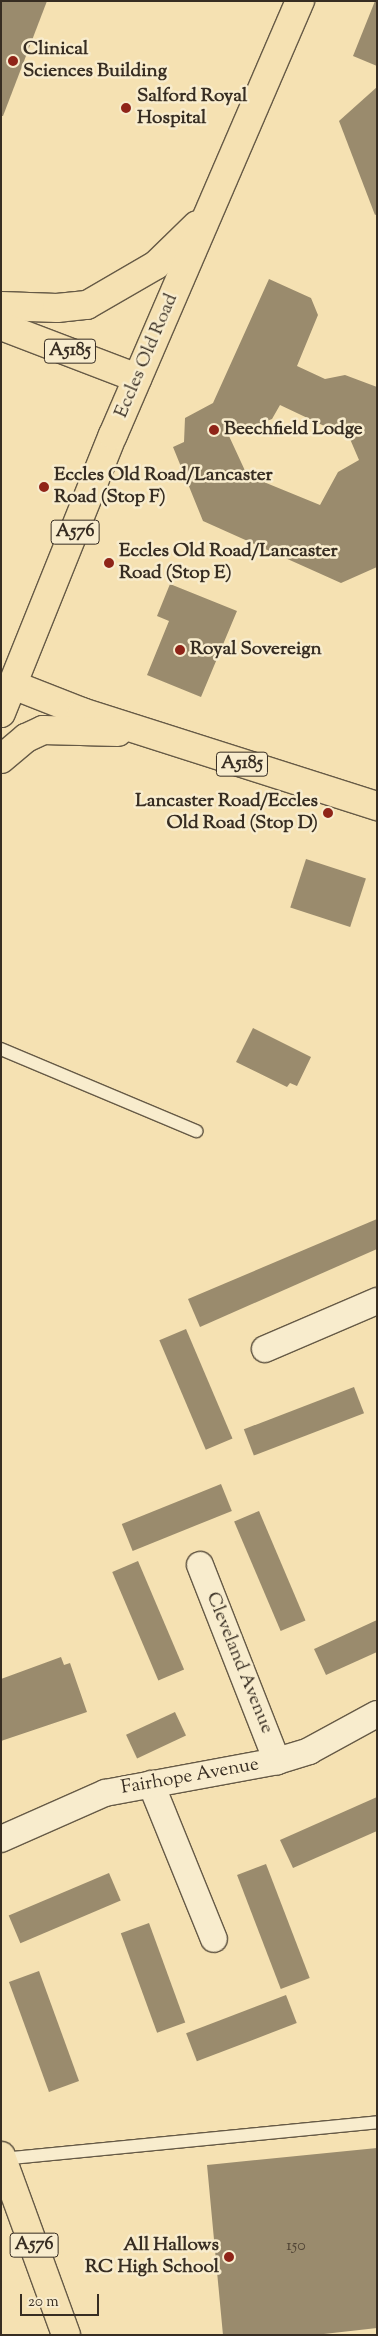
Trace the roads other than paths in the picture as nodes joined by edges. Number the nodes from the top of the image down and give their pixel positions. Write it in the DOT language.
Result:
graph roads {
  1 [pos="300,1"];
  2 [pos="206,216"];
  3 [pos="1,306"];
  4 [pos="1,326"];
  5 [pos="137,378"];
  6 [pos="14,685"];
  7 [pos="1,713"];
  8 [pos="142,731"];
  9 [pos="1,760"];
  10 [pos="377,806"];
  11 [pos="1,1049"];
  12 [pos="196,1131"];
  13 [pos="377,1301"];
  14 [pos="265,1349"];
  15 [pos="200,1565"];
  16 [pos="377,1714"];
  17 [pos="277,1761"];
  18 [pos="151,1784"];
  19 [pos="1,1839"];
  20 [pos="214,1939"];
  21 [pos="377,2122"];
  22 [pos="2,2158"];
  23 [pos="66,2335"];
  1 -- 2 [label="main road, Eccles Old Road / A576"];
  2 -- 3 [label="main road"];
  2 -- 5 [label="main road, Eccles Old Road / A576"];
  4 -- 5 [label="main road, A5185"];
  5 -- 6 [label="main road, Eccles Old Road / A576"];
  6 -- 7 [label="main road, Eccles Old Road / A576"];
  6 -- 8 [label="main road, A5185"];
  8 -- 9 [label="main road, A5185"];
  8 -- 10 [label="main road, A5185"];
  11 -- 12 [label="lane"];
  13 -- 14 [label="street"];
  15 -- 17 [label="street, Cleveland Avenue"];
  16 -- 17 [label="street, Fairhope Avenue"];
  17 -- 18 [label="street, Fairhope Avenue"];
  18 -- 19 [label="street, Fairhope Avenue"];
  18 -- 20 [label="street"];
  21 -- 22 [label="lane"];
  22 -- 23 [label="main road, A576"];
}
